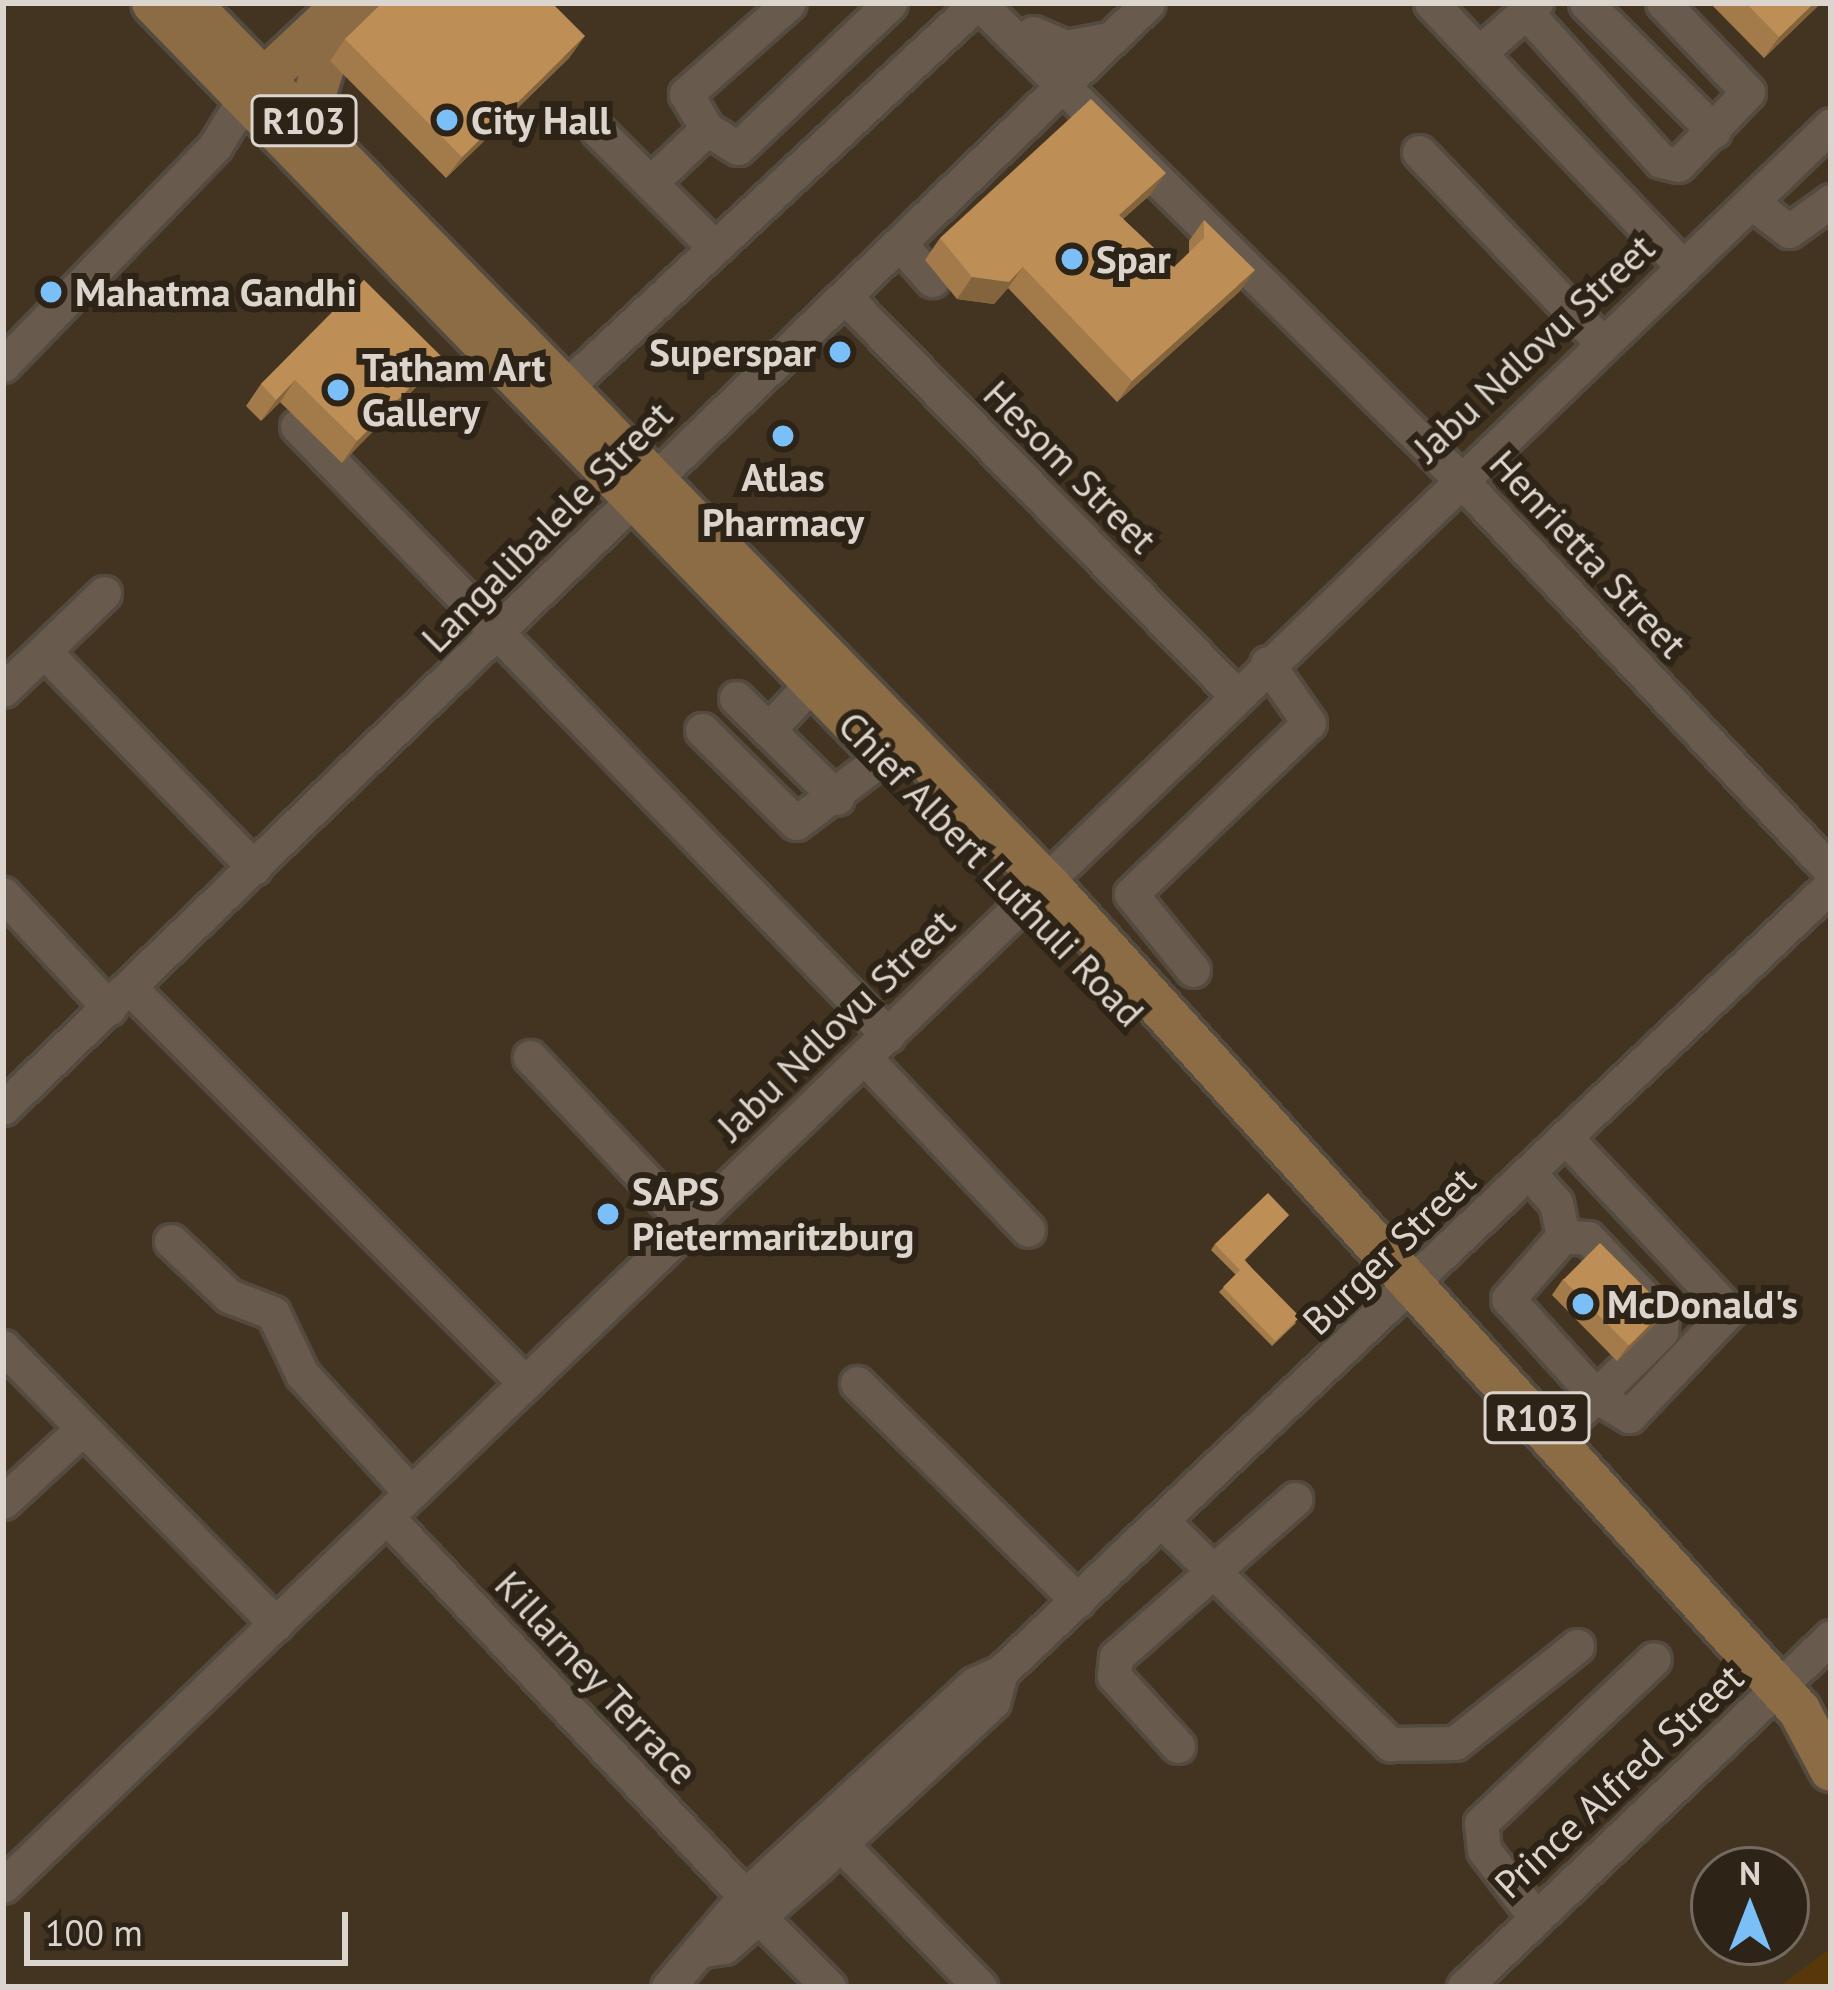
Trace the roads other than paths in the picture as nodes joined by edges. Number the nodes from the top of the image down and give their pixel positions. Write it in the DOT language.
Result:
graph roads {
  1 [pos="153,3"];
  2 [pos="189,3"];
  3 [pos="345,3"];
  4 [pos="382,3"];
  5 [pos="789,3"];
  6 [pos="890,3"];
  7 [pos="978,3"];
  8 [pos="1005,3"];
  9 [pos="1148,3"];
  10 [pos="1431,3"];
  11 [pos="1586,3"];
  12 [pos="1663,3"];
  13 [pos="1531,8"];
  14 [pos="1033,32"];
  15 [pos="1110,39"];
  16 [pos="1479,53"];
  17 [pos="1070,85"];
  18 [pos="269,107"];
  19 [pos="1831,124"];
  20 [pos="706,129"];
  21 [pos="598,131"];
  22 [pos="1714,131"];
  23 [pos="1419,152"];
  24 [pos="650,183"];
  25 [pos="1831,201"];
  26 [pos="1751,202"];
  27 [pos="901,245"];
  28 [pos="715,248"];
  29 [pos="1683,267"];
  30 [pos="932,280"];
  31 [pos="845,298"];
  32 [pos="1603,344"];
  33 [pos="3,365"];
  34 [pos="568,385"];
  35 [pos="297,426"];
  36 [pos="1457,476"];
  37 [pos="646,486"];
  38 [pos="104,592"];
  39 [pos="500,634"];
  40 [pos="44,651"];
  41 [pos="1267,663"];
  42 [pos="813,682"];
  43 [pos="3,690"];
  44 [pos="1237,694"];
  45 [pos="736,698"];
  46 [pos="702,730"];
  47 [pos="768,730"];
  48 [pos="885,756"];
  49 [pos="837,797"];
  50 [pos="254,868"];
  51 [pos="1831,871"];
  52 [pos="1831,885"];
  53 [pos="1036,891"];
  54 [pos="3,894"];
  55 [pos="1193,970"];
  56 [pos="119,998"];
  57 [pos="876,1046"];
  58 [pos="530,1058"];
  59 [pos="3,1108"];
  60 [pos="1567,1139"];
  61 [pos="1530,1174"];
  62 [pos="689,1226"];
  63 [pos="1028,1230"];
  64 [pos="1563,1236"];
  65 [pos="171,1240"];
  66 [pos="1406,1293"];
  67 [pos="3,1347"];
  68 [pos="525,1383"];
  69 [pos="856,1383"];
  70 [pos="1596,1396"];
  71 [pos="80,1431"];
  72 [pos="1553,1436"];
  73 [pos="1295,1499"];
  74 [pos="3,1502"];
  75 [pos="398,1504"];
  76 [pos="1163,1522"];
  77 [pos="1218,1575"];
  78 [pos="1078,1601"];
  79 [pos="276,1624"];
  80 [pos="1831,1636"];
  81 [pos="1576,1646"];
  82 [pos="1654,1659"];
  83 [pos="1770,1697"];
  84 [pos="1178,1746"];
  85 [pos="1822,1758"];
  86 [pos="831,1834"];
  87 [pos="3,1886"];
  88 [pos="752,1907"];
  89 [pos="1534,1917"];
  90 [pos="668,1987"];
  91 [pos="830,1987"];
  92 [pos="980,1987"];
  93 [pos="1464,1987"];
  1 -- 18 [label="main road, Chief Albert Luthuli Road / R103"];
  2 -- 18 [label="main road, Chief Albert Luthuli Road / R103"];
  3 -- 18 [label="main road"];
  4 -- 18 [label="main road"];
  5 -- 20 [label="street"];
  6 -- 20 [label="street"];
  7 -- 17 [label="street, Henrietta Street"];
  7 -- 28 [label="street"];
  8 -- 14 [label="street, Henrietta Street"];
  9 -- 15 [label="street, Langalibalele Street"];
  10 -- 16 [label="street"];
  11 -- 22 [label="street"];
  12 -- 22 [label="street"];
  13 -- 16 [label="street"];
  13 -- 22 [label="street"];
  14 -- 15 [label="street"];
  14 -- 17 [label="street, Henrietta Street"];
  15 -- 17 [label="street, Langalibalele Street"];
  16 -- 29 [label="street"];
  17 -- 27 [label="street, Langalibalele Street"];
  17 -- 36 [label="street, Henrietta Street"];
  18 -- 33 [label="street"];
  18 -- 34 [label="main road, Chief Albert Luthuli Road / R103"];
  18 -- 37 [label="main road, Chief Albert Luthuli Road / R103"];
  19 -- 26 [label="street, Jabu Ndlovu Street"];
  20 -- 24 [label="street"];
  21 -- 24 [label="street"];
  23 -- 32 [label="street"];
  24 -- 28 [label="street"];
  25 -- 26 [label="street"];
  26 -- 29 [label="street, Jabu Ndlovu Street"];
  27 -- 30 [label="street"];
  27 -- 31 [label="street, Langalibalele Street"];
  28 -- 34 [label="street"];
  29 -- 32 [label="street, Jabu Ndlovu Street"];
  31 -- 37 [label="street, Langalibalele Street"];
  31 -- 44 [label="street, Hesom Street"];
  32 -- 36 [label="street, Jabu Ndlovu Street"];
  34 -- 37 [label="main road, Chief Albert Luthuli Road / R103"];
  35 -- 39 [label="street"];
  36 -- 41 [label="street, Jabu Ndlovu Street"];
  36 -- 51 [label="street, Henrietta Street"];
  37 -- 39 [label="street, Langalibalele Street"];
  37 -- 42 [label="main road, Chief Albert Luthuli Road / R103"];
  37 -- 53 [label="main road, Chief Albert Luthuli Road / R103"];
  38 -- 40 [label="street"];
  39 -- 50 [label="street, Langalibalele Street"];
  39 -- 57 [label="street"];
  40 -- 43 [label="street"];
  40 -- 50 [label="street"];
  41 -- 44 [label="street, Jabu Ndlovu Street"];
  41 -- 55 [label="street"];
  42 -- 47 [label="street"];
  42 -- 48 [label="main road, Chief Albert Luthuli Road / R103"];
  44 -- 53 [label="street, Jabu Ndlovu Street"];
  45 -- 47 [label="street"];
  46 -- 49 [label="street"];
  47 -- 49 [label="street"];
  48 -- 49 [label="street"];
  48 -- 53 [label="main road, Chief Albert Luthuli Road / R103"];
  50 -- 56 [label="street, Langalibalele Street"];
  52 -- 60 [label="street, Burger Street"];
  53 -- 57 [label="street, Jabu Ndlovu Street"];
  53 -- 66 [label="main road, Chief Albert Luthuli Road / R103"];
  54 -- 56 [label="street"];
  56 -- 59 [label="street, Langalibalele Street"];
  56 -- 68 [label="street"];
  57 -- 62 [label="street, Jabu Ndlovu Street"];
  57 -- 63 [label="street"];
  58 -- 62 [label="street"];
  60 -- 61 [label="street, Burger Street"];
  60 -- 70 [label="street"];
  61 -- 64 [label="street"];
  61 -- 66 [label="street, Burger Street"];
  62 -- 68 [label="street, Jabu Ndlovu Street"];
  64 -- 70 [label="street"];
  64 -- 70 [label="street"];
  65 -- 75 [label="street, Killarney Terrace"];
  66 -- 72 [label="main road, Chief Albert Luthuli Road / R103"];
  66 -- 76 [label="street, Burger Street"];
  66 -- 83 [label="main road, Chief Albert Luthuli Road / R103"];
  67 -- 71 [label="street"];
  68 -- 75 [label="street, Jabu Ndlovu Street"];
  69 -- 78 [label="street"];
  70 -- 72 [label="street"];
  71 -- 74 [label="street"];
  71 -- 79 [label="street"];
  72 -- 83 [label="main road, Chief Albert Luthuli Road / R103"];
  73 -- 77 [label="street"];
  75 -- 79 [label="street, Jabu Ndlovu Street"];
  75 -- 88 [label="street, Killarney Terrace"];
  76 -- 77 [label="street"];
  76 -- 78 [label="street, Burger Street"];
  77 -- 81 [label="street"];
  77 -- 84 [label="street"];
  78 -- 86 [label="street, Burger Street"];
  79 -- 87 [label="street, Jabu Ndlovu Street"];
  80 -- 83 [label="street, Prince Alfred Street"];
  82 -- 89 [label="street"];
  83 -- 85 [label="main road, Chief Albert Luthuli Road / R103"];
  83 -- 89 [label="street, Prince Alfred Street"];
  86 -- 88 [label="street, Burger Street"];
  86 -- 92 [label="street"];
  88 -- 90 [label="street, Burger Street"];
  88 -- 91 [label="street, Killarney Terrace"];
  89 -- 93 [label="street, Prince Alfred Street"];
}
